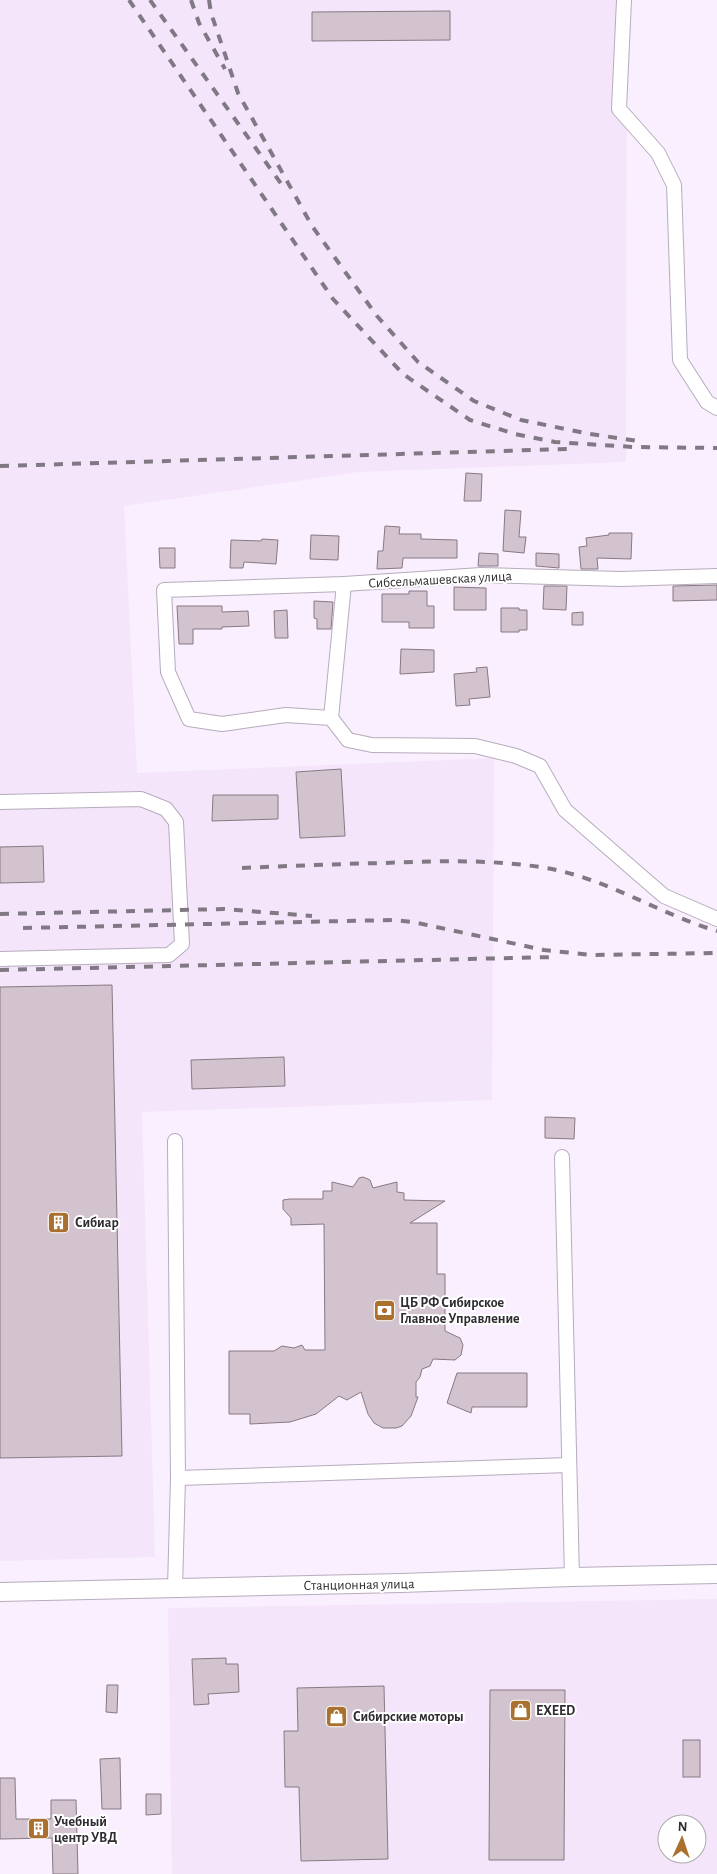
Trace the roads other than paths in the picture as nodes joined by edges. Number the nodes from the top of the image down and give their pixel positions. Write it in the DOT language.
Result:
graph roads {
  1 [pos="624,0"];
  2 [pos="717,408"];
  3 [pos="717,576"];
  4 [pos="344,584"];
  5 [pos="331,718"];
  6 [pos="0,802"];
  7 [pos="717,919"];
  8 [pos="0,959"];
  9 [pos="175,1141"];
  10 [pos="562,1157"];
  11 [pos="569,1465"];
  12 [pos="178,1478"];
  13 [pos="717,1574"];
  14 [pos="572,1577"];
  15 [pos="175,1588"];
  16 [pos="0,1592"];
  1 -- 2 [label="street"];
  3 -- 4 [label="street, Сибсельмашевская улица"];
  4 -- 5 [label="street"];
  4 -- 5 [label="street, Сибсельмашевская улица"];
  5 -- 7 [label="street"];
  6 -- 8 [label="street"];
  9 -- 12 [label="street"];
  10 -- 11 [label="street"];
  11 -- 12 [label="street"];
  11 -- 14 [label="street"];
  12 -- 15 [label="street"];
  13 -- 14 [label="main road, Станционная улица"];
  14 -- 15 [label="main road, Станционная улица"];
  15 -- 16 [label="main road, Станционная улица"];
}
